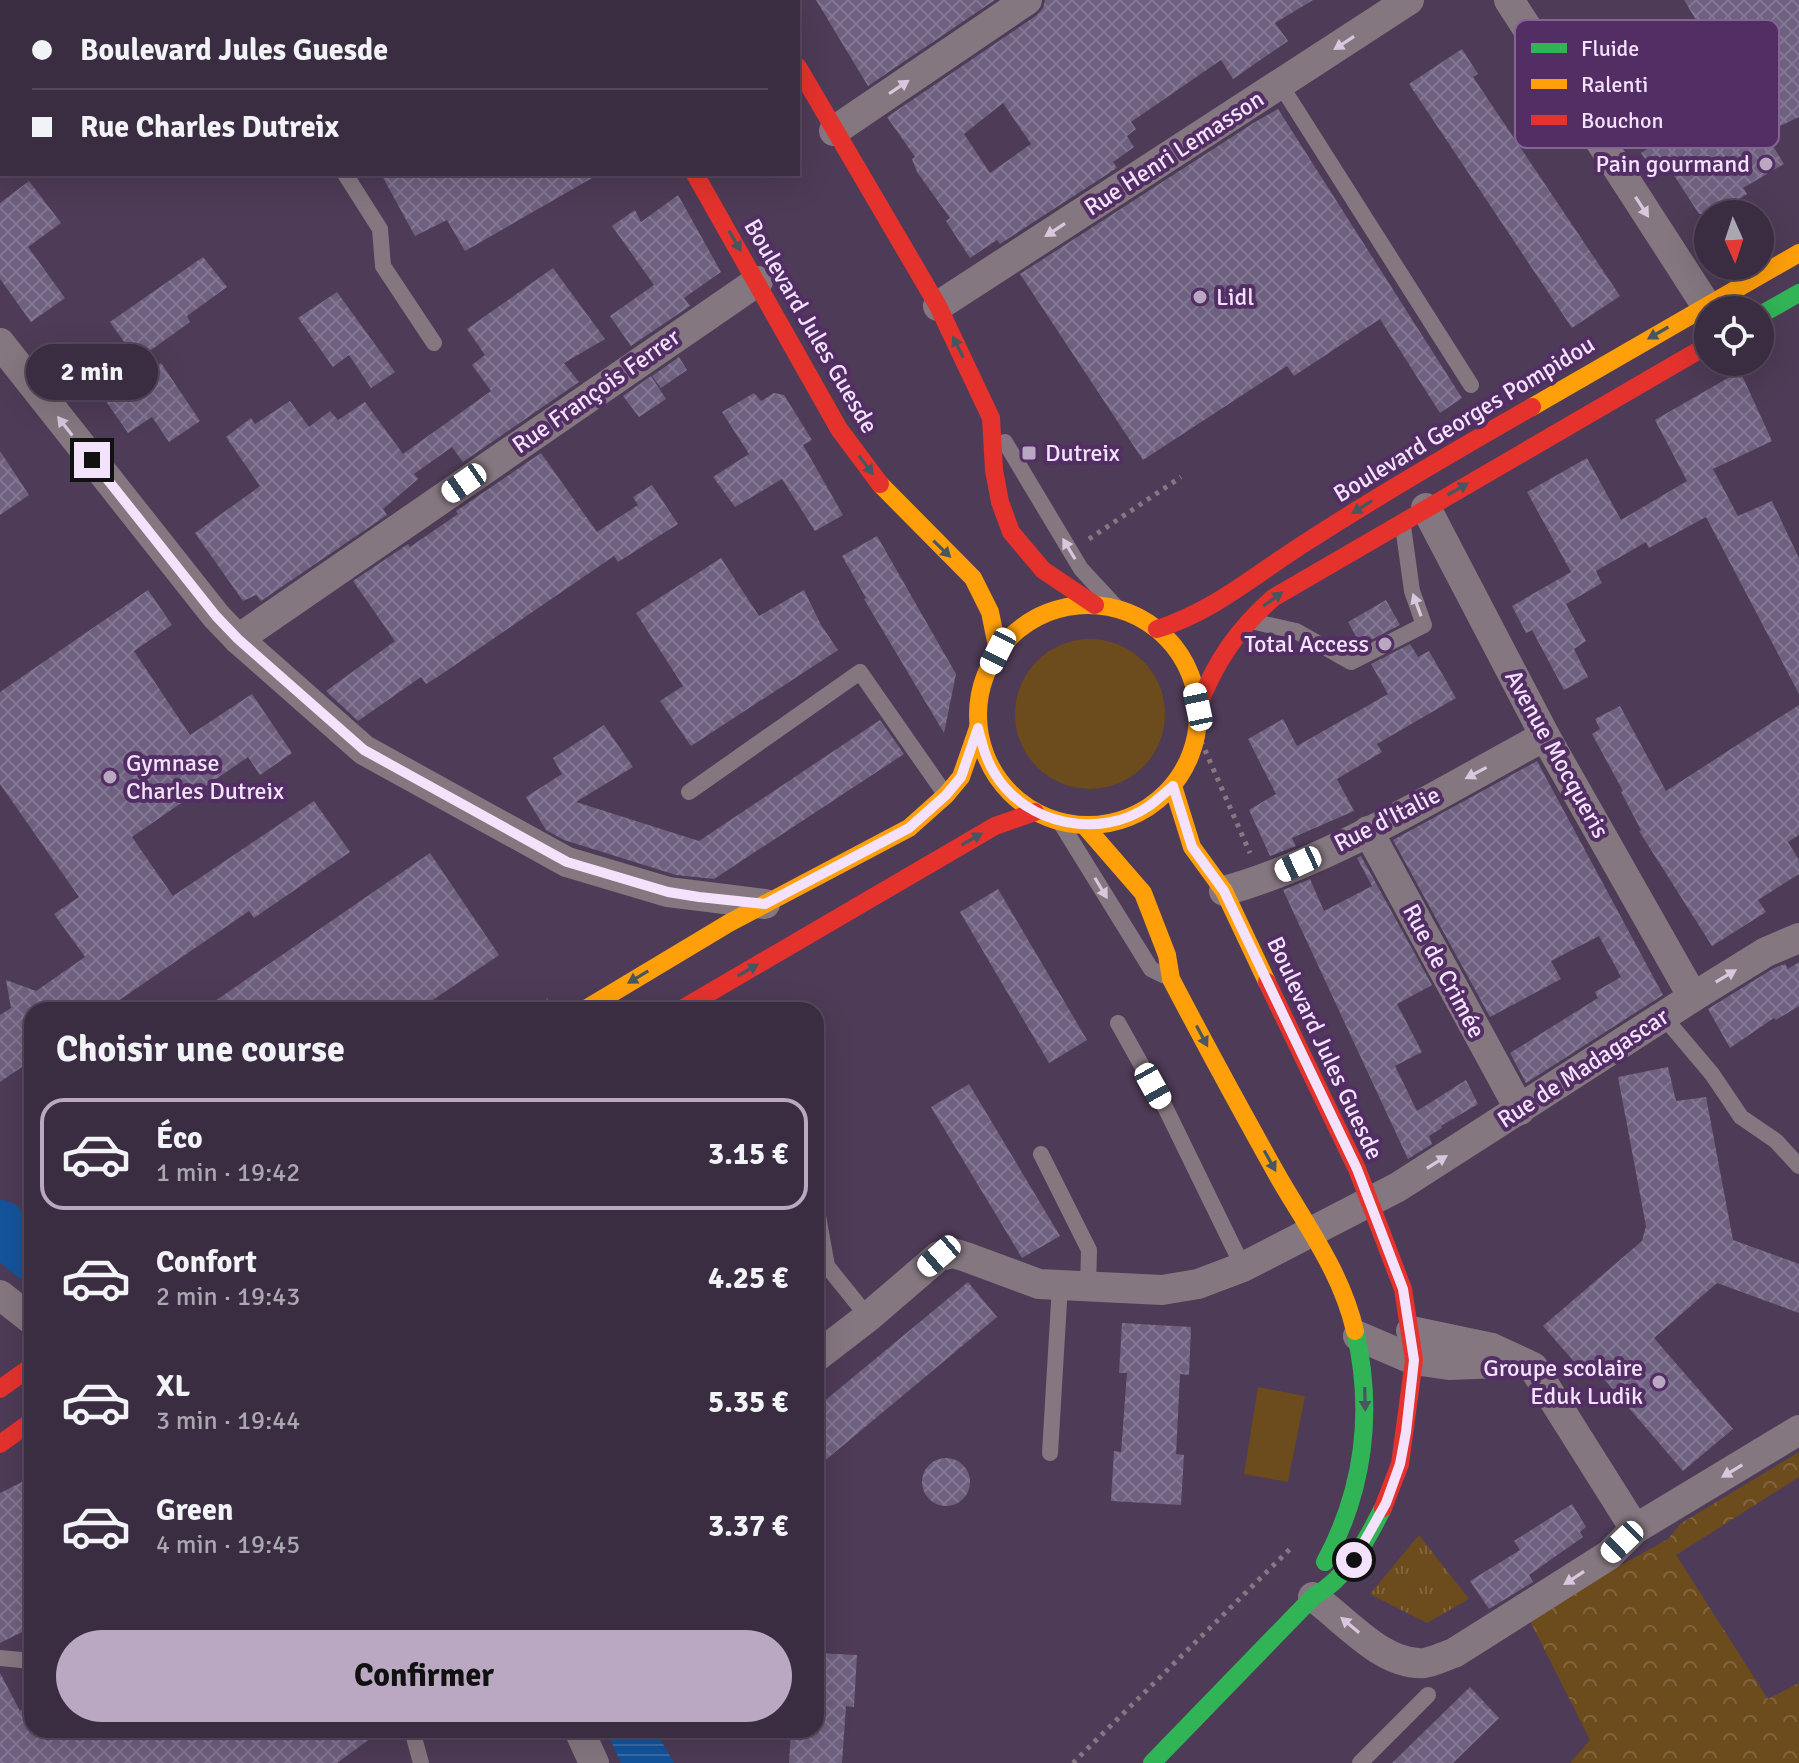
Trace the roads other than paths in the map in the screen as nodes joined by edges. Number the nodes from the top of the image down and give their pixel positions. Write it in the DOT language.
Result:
graph roads {
  1 [pos="1027,0"];
  2 [pos="1409,0"];
  3 [pos="1509,0"];
  4 [pos="1522,20"];
  5 [pos="800,71"];
  6 [pos="1280,84"];
  7 [pos="834,131"];
  8 [pos="1605,148"];
  9 [pos="346,176"];
  10 [pos="696,176"];
  11 [pos="1799,253"];
  12 [pos="758,281"];
  13 [pos="1799,293"];
  14 [pos="1700,296"];
  15 [pos="1722,296"];
  16 [pos="938,306"];
  17 [pos="1774,307"];
  18 [pos="1694,312"];
  19 [pos="434,343"];
  20 [pos="1,347"];
  21 [pos="1694,353"];
  22 [pos="1471,385"];
  23 [pos="991,418"];
  24 [pos="1414,514"];
  25 [pos="1095,605"];
  26 [pos="1118,609"];
  27 [pos="1245,621"];
  28 [pos="1157,629"];
  29 [pos="238,639"];
  30 [pos="998,651"];
  31 [pos="1198,707"];
  32 [pos="978,728"];
  33 [pos="1545,736"];
  34 [pos="1173,786"];
  35 [pos="689,792"];
  36 [pos="946,795"];
  37 [pos="1035,812"];
  38 [pos="1060,822"];
  39 [pos="1084,825"];
  40 [pos="1368,831"];
  41 [pos="1224,891"];
  42 [pos="765,904"];
  43 [pos="1799,938"];
  44 [pos="1171,979"];
  45 [pos="1693,997"];
  46 [pos="598,1002"];
  47 [pos="694,1002"];
  48 [pos="1663,1016"];
  49 [pos="1118,1023"];
  50 [pos="1520,1110"];
  51 [pos="1041,1154"];
  52 [pos="1799,1166"];
  53 [pos="1370,1201"];
  54 [pos="1313,1231"];
  55 [pos="824,1249"];
  56 [pos="1243,1267"];
  57 [pos="1074,1286"];
  58 [pos="0,1295"];
  59 [pos="24,1314"];
  60 [pos="868,1317"];
  61 [pos="1358,1336"];
  62 [pos="1412,1345"];
  63 [pos="824,1351"];
  64 [pos="24,1372"];
  65 [pos="0,1389"];
  66 [pos="24,1427"];
  67 [pos="1799,1430"];
  68 [pos="0,1444"];
  69 [pos="1050,1453"];
  70 [pos="1635,1529"];
  71 [pos="1313,1597"];
  72 [pos="0,1658"];
  73 [pos="24,1660"];
  74 [pos="1428,1695"];
  75 [pos="414,1738"];
  76 [pos="583,1738"];
  77 [pos="421,1763"];
  78 [pos="594,1763"];
  79 [pos="1152,1763"];
  80 [pos="1360,1763"];
  7 -- 1 [label="street, one-way"];
  2 -- 6 [label="street, Rue Henri Lemasson, one-way"];
  3 -- 4 [label="street, one-way"];
  5 -- 7 [label="main road"];
  6 -- 16 [label="street, Rue Henri Lemasson, one-way"];
  6 -- 22 [label="lane"];
  7 -- 16 [label="main road"];
  8 -- 14 [label="street, one-way"];
  9 -- 19 [label="lane"];
  10 -- 12 [label="main road, Boulevard Jules Guesde, one-way"];
  11 -- 15 [label="main road, Boulevard Georges Pompidou"];
  12 -- 29 [label="street, Rue François Ferrer"];
  12 -- 30 [label="main road, Boulevard Jules Guesde, one-way"];
  13 -- 17 [label="main road"];
  23 -- 16 [label="main road, one-way"];
  18 -- 28 [label="main road, Boulevard Georges Pompidou, one-way"];
  29 -- 20 [label="street, one-way"];
  24 -- 21 [label="main road, one-way"];
  23 -- 25 [label="main road"];
  26 -- 23 [label="lane, one-way"];
  27 -- 24 [label="main road, one-way"];
  27 -- 24 [label="lane, one-way"];
  24 -- 33 [label="street, Avenue Mocqueris"];
  25 -- 26 [label="main road"];
  25 -- 30 [label="main road"];
  26 -- 28 [label="main road"];
  27 -- 31 [label="main road"];
  28 -- 31 [label="main road"];
  29 -- 42 [label="street"];
  30 -- 32 [label="main road"];
  31 -- 34 [label="main road"];
  32 -- 36 [label="main road"];
  32 -- 37 [label="main road"];
  33 -- 40 [label="street, Rue d'Italie, one-way"];
  33 -- 45 [label="street, Avenue Mocqueris"];
  34 -- 39 [label="main road"];
  34 -- 41 [label="main road, Boulevard Jules Guesde"];
  35 -- 36 [label="lane"];
  36 -- 42 [label="main road"];
  37 -- 38 [label="main road"];
  47 -- 37 [label="main road, one-way"];
  38 -- 39 [label="main road"];
  38 -- 44 [label="lane, Boulevard Jules Guesde, one-way"];
  39 -- 44 [label="main road, Boulevard Jules Guesde"];
  40 -- 41 [label="street, Rue d'Italie"];
  40 -- 50 [label="street, Rue de Crimée"];
  41 -- 53 [label="main road, Boulevard Jules Guesde"];
  42 -- 46 [label="main road, one-way"];
  45 -- 43 [label="street, Rue de Madagascar, one-way"];
  44 -- 54 [label="main road, Boulevard Jules Guesde, one-way"];
  45 -- 48 [label="street, Rue de Madagascar"];
  48 -- 50 [label="street, Rue de Madagascar"];
  48 -- 52 [label="lane"];
  49 -- 56 [label="lane"];
  53 -- 50 [label="street, Rue de Madagascar, one-way"];
  51 -- 57 [label="lane"];
  53 -- 54 [label="street, Rue de Madagascar"];
  53 -- 62 [label="main road, Boulevard Jules Guesde"];
  54 -- 56 [label="street, Rue de Madagascar"];
  54 -- 61 [label="main road, Boulevard Jules Guesde"];
  55 -- 60 [label="lane"];
  56 -- 57 [label="street, Rue de Madagascar"];
  57 -- 60 [label="street, Rue de Madagascar"];
  57 -- 69 [label="lane"];
  58 -- 59 [label="street"];
  60 -- 63 [label="street, Rue de Madagascar"];
  61 -- 62 [label="street"];
  61 -- 71 [label="main road, Boulevard Jules Guesde, one-way"];
  62 -- 70 [label="street"];
  62 -- 71 [label="main road, Boulevard Jules Guesde"];
  64 -- 65 [label="main road"];
  66 -- 68 [label="main road"];
  67 -- 70 [label="street, one-way"];
  70 -- 71 [label="street, one-way"];
  71 -- 79 [label="main road, Boulevard Jules Guesde"];
  72 -- 73 [label="lane"];
  74 -- 80 [label="lane"];
  75 -- 77 [label="lane"];
  76 -- 78 [label="street"];
}
